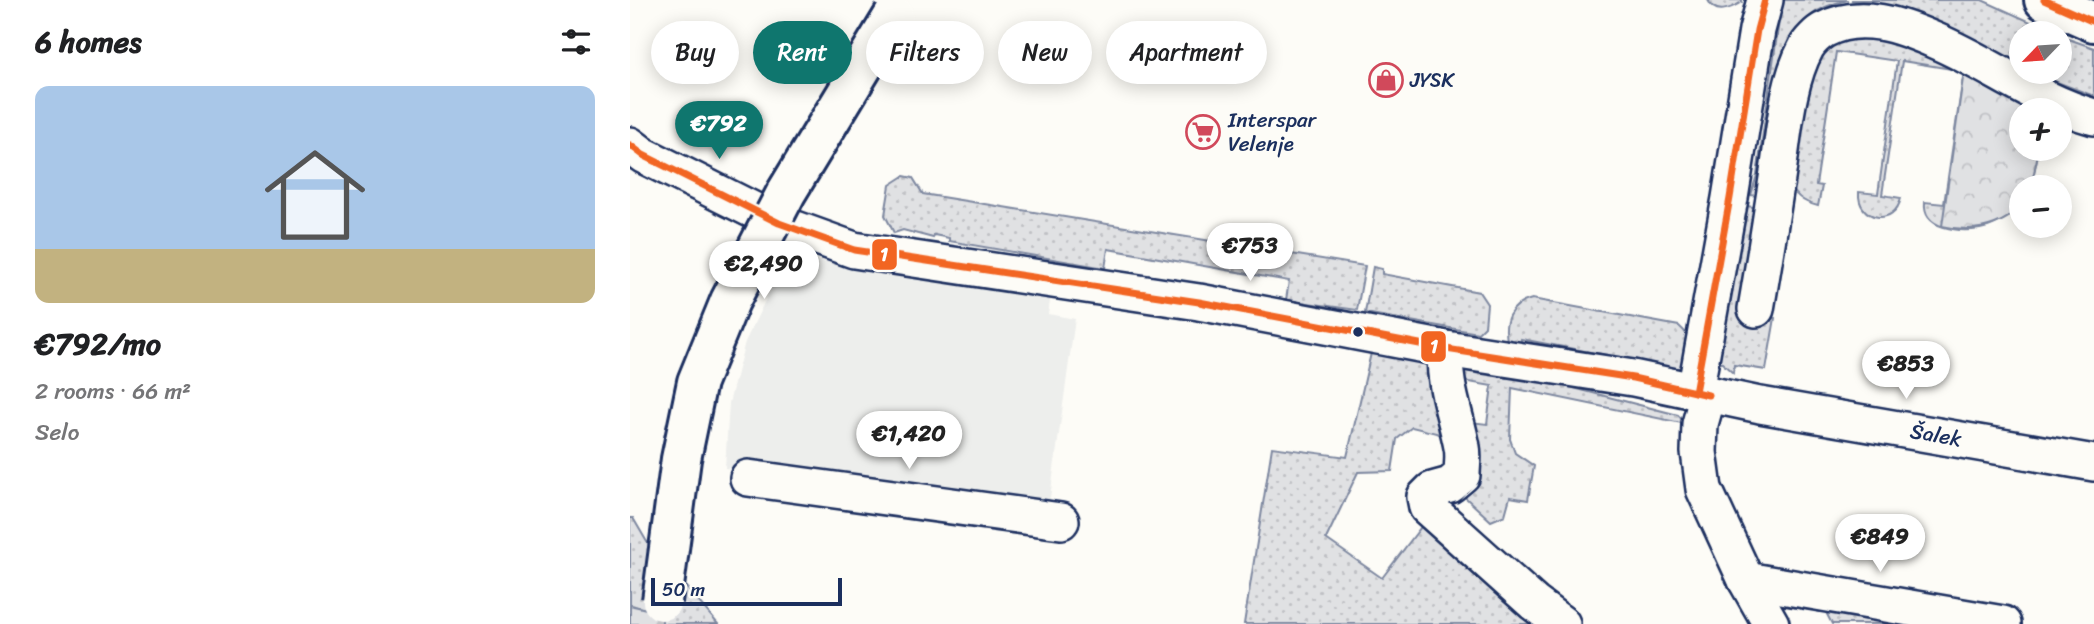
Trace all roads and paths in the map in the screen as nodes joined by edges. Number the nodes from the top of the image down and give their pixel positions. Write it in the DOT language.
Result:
graph roads {
  1 [pos="2044,0"];
  2 [pos="898,7"];
  3 [pos="1759,10"];
  4 [pos="2094,22"];
  5 [pos="2094,117"];
  6 [pos="630,145"];
  7 [pos="1756,309"];
  8 [pos="1446,349"];
  9 [pos="1702,394"];
  10 [pos="2094,463"];
  11 [pos="748,478"];
  12 [pos="1061,521"];
  13 [pos="1746,580"];
  14 [pos="662,601"];
  15 [pos="1562,624"];
  16 [pos="1770,624"];
  17 [pos="2003,624"];
  1 -- 4 [label="main road"];
  2 -- 14 [label="main road, bridge"];
  3 -- 9 [label="street"];
  5 -- 7 [label="street"];
  6 -- 8 [label="street, Šalek"];
  8 -- 9 [label="street, Šalek"];
  8 -- 15 [label="street"];
  9 -- 10 [label="street, Šalek"];
  9 -- 13 [label="street"];
  11 -- 12 [label="street"];
  13 -- 16 [label="street"];
  13 -- 17 [label="street"];
}
